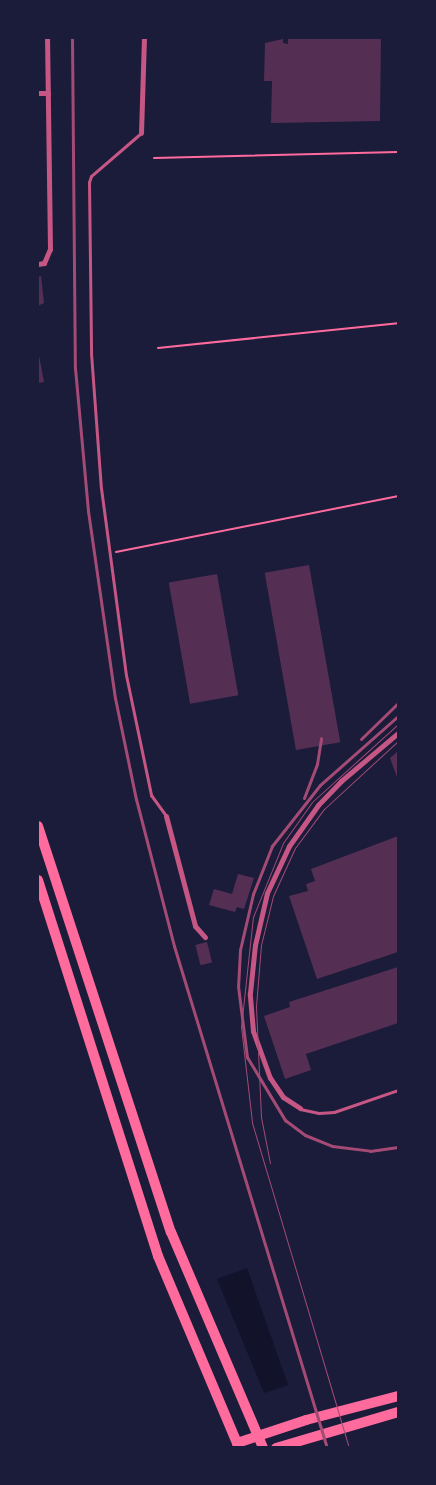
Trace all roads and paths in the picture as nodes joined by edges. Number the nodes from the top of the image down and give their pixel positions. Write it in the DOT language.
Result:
graph roads {
  1 [pos="47,38"];
  2 [pos="144,38"];
  3 [pos="38,93"];
  4 [pos="48,93"];
  5 [pos="141,133"];
  6 [pos="398,152"];
  7 [pos="154,158"];
  8 [pos="38,264"];
  9 [pos="398,323"];
  10 [pos="158,348"];
  11 [pos="398,496"];
  12 [pos="109,553"];
  13 [pos="398,734"];
  14 [pos="166,816"];
  15 [pos="38,826"];
  16 [pos="38,880"];
  17 [pos="204,937"];
  18 [pos="398,1090"];
  19 [pos="300,1108"];
  20 [pos="398,1396"];
  21 [pos="398,1412"];
  22 [pos="258,1435"];
  23 [pos="311,1437"];
  24 [pos="238,1445"];
  25 [pos="263,1448"];
  26 [pos="276,1448"];
  27 [pos="302,1448"];
  1 -- 4 [label="street"];
  2 -- 5 [label="street"];
  3 -- 4 [label="street"];
  4 -- 8 [label="street"];
  5 -- 12 [label="lane"];
  6 -- 7 [label="path"];
  9 -- 10 [label="path"];
  11 -- 12 [label="path"];
  12 -- 14 [label="lane"];
  13 -- 19 [label="street"];
  14 -- 17 [label="street"];
  15 -- 22 [label="main road"];
  16 -- 24 [label="main road"];
  18 -- 19 [label="lane"];
  20 -- 22 [label="main road"];
  21 -- 23 [label="main road"];
  22 -- 24 [label="main road"];
  22 -- 25 [label="main road"];
  23 -- 26 [label="main road"];
  23 -- 27 [label="main road"];
}
